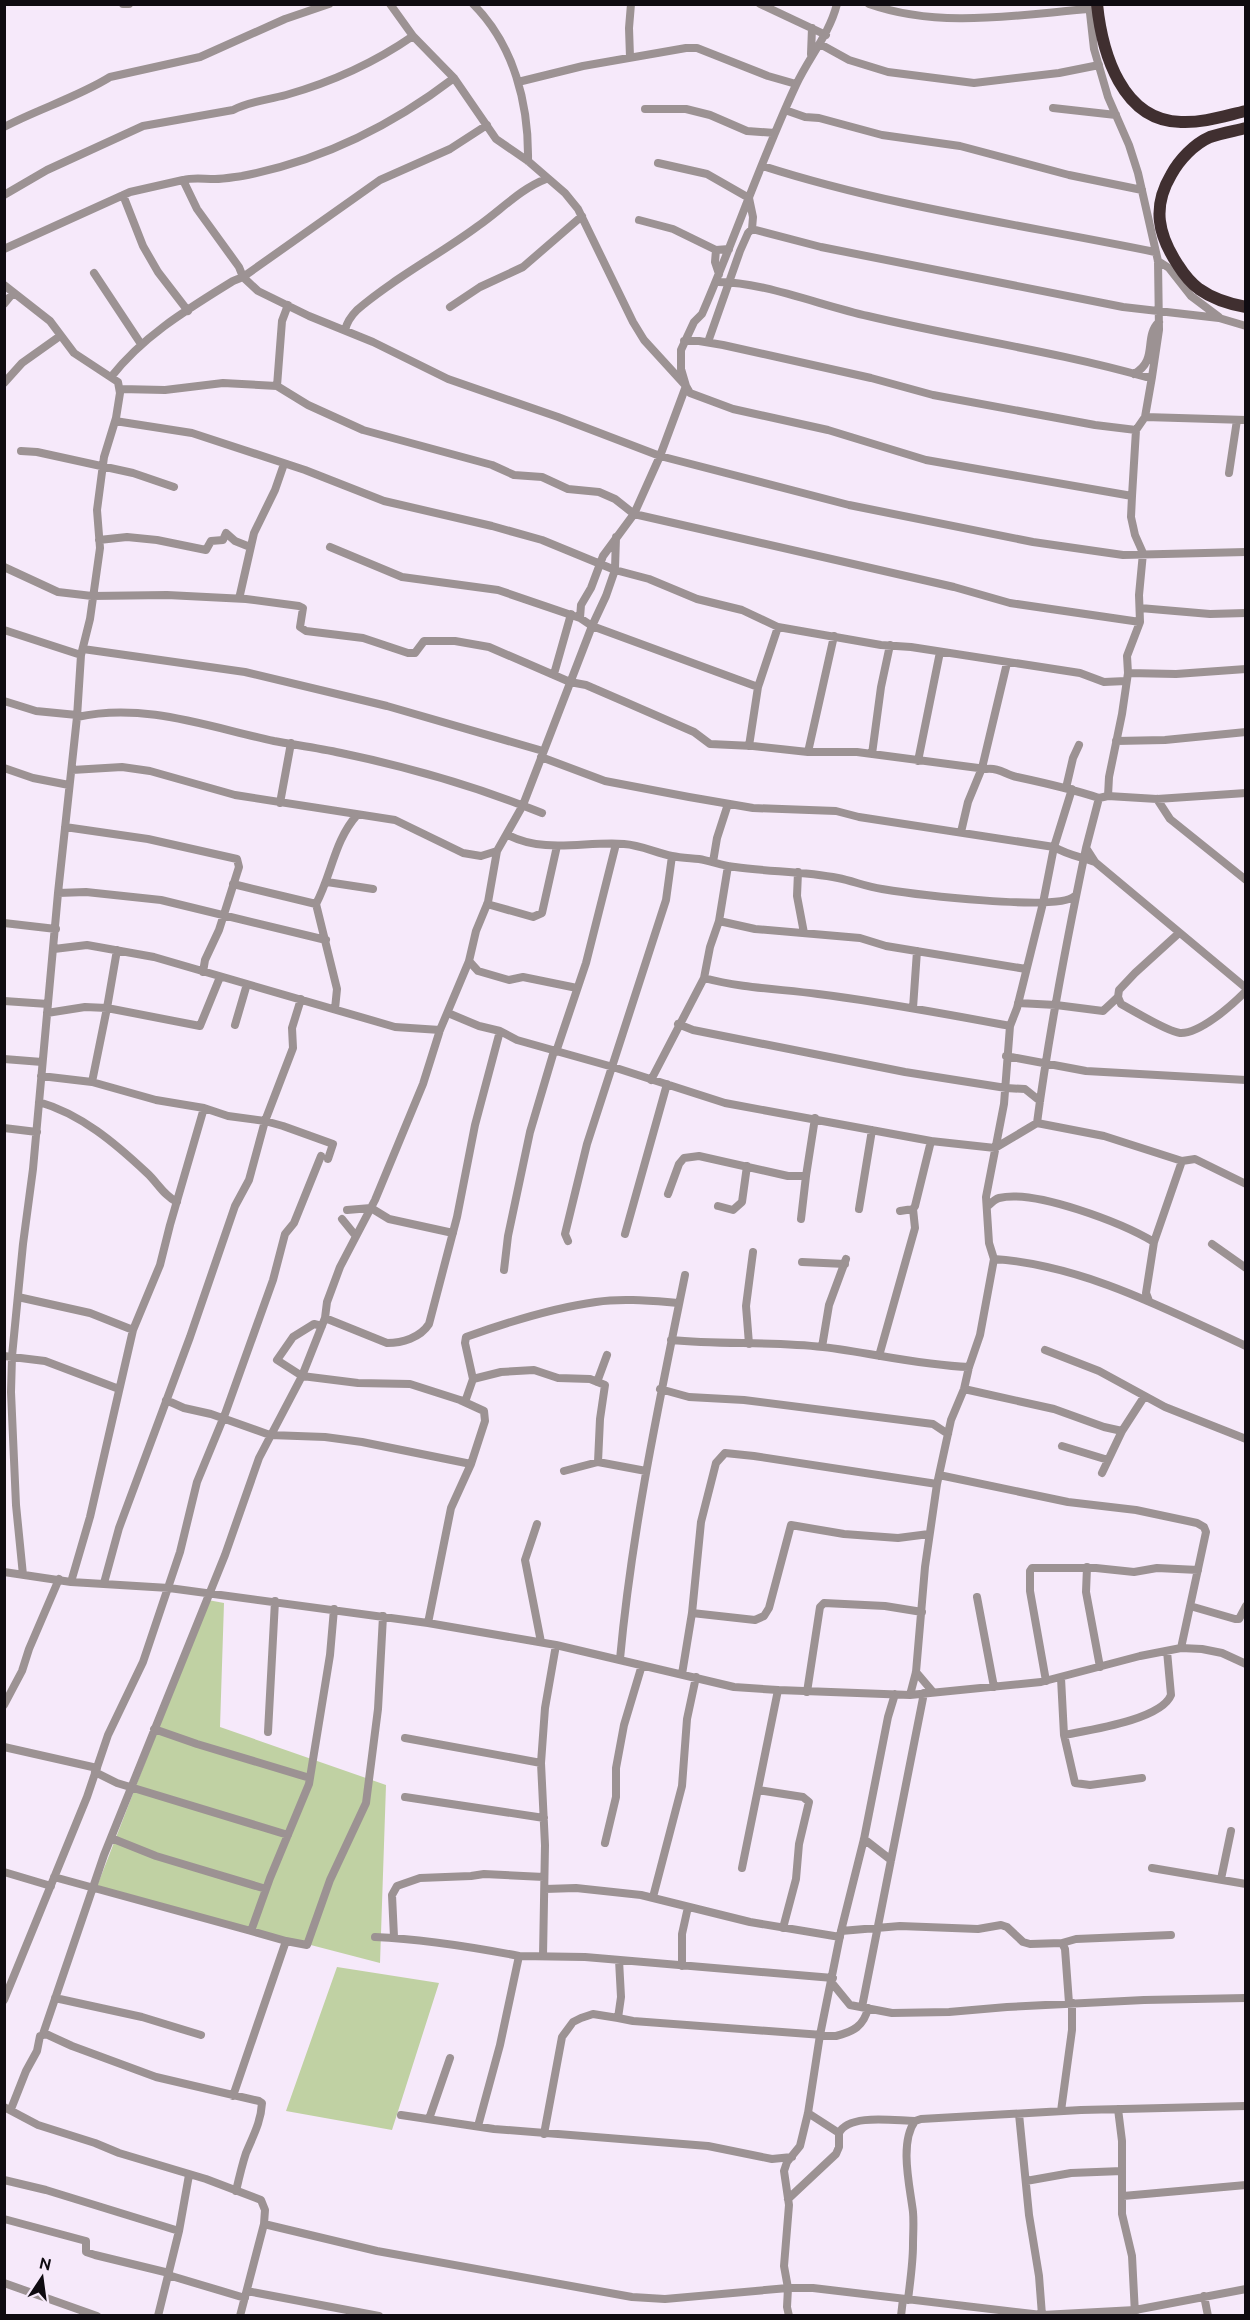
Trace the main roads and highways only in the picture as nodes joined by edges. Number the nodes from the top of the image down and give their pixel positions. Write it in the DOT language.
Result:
graph roads {
  1 [pos="1092,6"];
  2 [pos="1245,111"];
  3 [pos="1245,128"];
  4 [pos="1245,307"];
  1 -- 2 [label="highway"];
  3 -- 4 [label="highway"];
}
